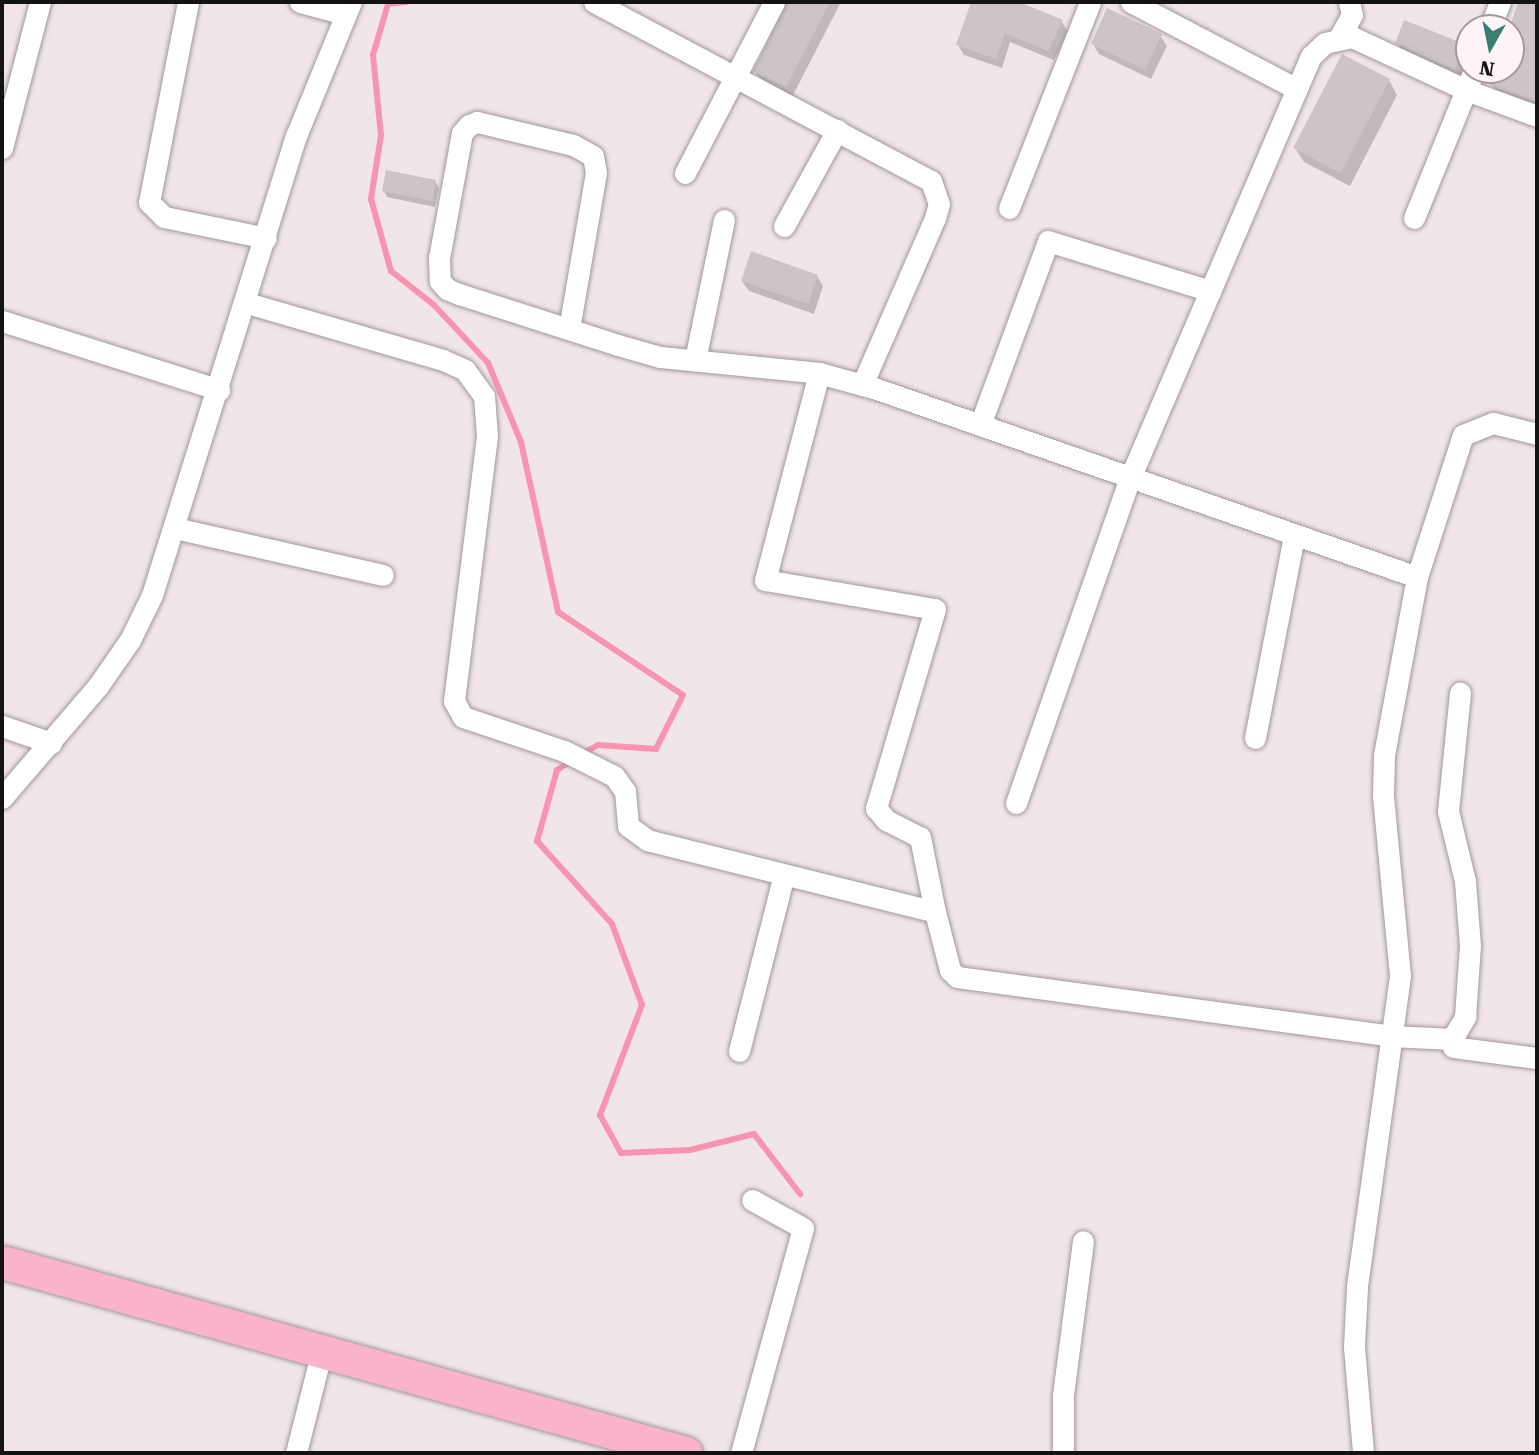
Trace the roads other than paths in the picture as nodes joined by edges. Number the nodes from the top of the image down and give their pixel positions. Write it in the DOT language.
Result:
graph roads {
  1 [pos="40,2"];
  2 [pos="188,2"];
  3 [pos="300,2"];
  4 [pos="594,2"];
  5 [pos="775,2"];
  6 [pos="1090,2"];
  7 [pos="1131,2"];
  8 [pos="1349,2"];
  9 [pos="348,8"];
  10 [pos="1339,38"];
  11 [pos="735,74"];
  12 [pos="1455,75"];
  13 [pos="1468,84"];
  14 [pos="1477,84"];
  15 [pos="1297,89"];
  16 [pos="1537,116"];
  17 [pos="837,130"];
  18 [pos="2,148"];
  19 [pos="685,173"];
  20 [pos="1009,208"];
  21 [pos="1414,218"];
  22 [pos="724,220"];
  23 [pos="784,226"];
  24 [pos="266,239"];
  25 [pos="1211,291"];
  26 [pos="247,303"];
  27 [pos="2,321"];
  28 [pos="569,329"];
  29 [pos="695,359"];
  30 [pos="819,373"];
  31 [pos="862,385"];
  32 [pos="219,390"];
  33 [pos="980,425"];
  34 [pos="1537,434"];
  35 [pos="1130,478"];
  36 [pos="175,528"];
  37 [pos="1294,535"];
  38 [pos="383,575"];
  39 [pos="1417,577"];
  40 [pos="1460,693"];
  41 [pos="2,726"];
  42 [pos="1255,738"];
  43 [pos="51,743"];
  44 [pos="2,798"];
  45 [pos="1016,803"];
  46 [pos="784,875"];
  47 [pos="934,912"];
  48 [pos="1392,1036"];
  49 [pos="1453,1047"];
  50 [pos="739,1051"];
  51 [pos="1537,1058"];
  52 [pos="752,1200"];
  53 [pos="1083,1241"];
  54 [pos="2,1262"];
  55 [pos="322,1350"];
  56 [pos="296,1453"];
  57 [pos="686,1453"];
  58 [pos="741,1453"];
  59 [pos="1063,1453"];
  60 [pos="1363,1453"];
  1 -- 18 [label="street"];
  2 -- 24 [label="street"];
  3 -- 9 [label="street"];
  4 -- 11 [label="street"];
  5 -- 11 [label="street"];
  6 -- 20 [label="street"];
  7 -- 15 [label="street"];
  8 -- 10 [label="street"];
  9 -- 24 [label="street"];
  10 -- 12 [label="street"];
  10 -- 15 [label="street"];
  11 -- 17 [label="street"];
  11 -- 19 [label="street"];
  13 -- 21 [label="street"];
  14 -- 16 [label="street"];
  15 -- 25 [label="street"];
  17 -- 23 [label="street"];
  17 -- 31 [label="street"];
  22 -- 29 [label="street"];
  24 -- 26 [label="street"];
  25 -- 33 [label="street"];
  25 -- 35 [label="street"];
  26 -- 32 [label="street"];
  26 -- 46 [label="street"];
  27 -- 32 [label="street"];
  28 -- 28 [label="street"];
  28 -- 29 [label="street"];
  29 -- 30 [label="street"];
  30 -- 31 [label="street"];
  30 -- 47 [label="street"];
  31 -- 33 [label="street"];
  32 -- 36 [label="street"];
  33 -- 35 [label="street"];
  34 -- 39 [label="street"];
  35 -- 37 [label="street"];
  35 -- 45 [label="street"];
  36 -- 38 [label="street"];
  36 -- 43 [label="street"];
  37 -- 39 [label="street"];
  37 -- 42 [label="street"];
  39 -- 48 [label="street"];
  40 -- 48 [label="street"];
  41 -- 43 [label="street"];
  43 -- 44 [label="street"];
  46 -- 47 [label="street"];
  46 -- 50 [label="street"];
  47 -- 48 [label="street"];
  48 -- 60 [label="street"];
  49 -- 51 [label="street"];
  52 -- 58 [label="street"];
  53 -- 59 [label="street"];
  54 -- 55 [label="main road"];
  55 -- 56 [label="street"];
  55 -- 57 [label="main road"];
}
